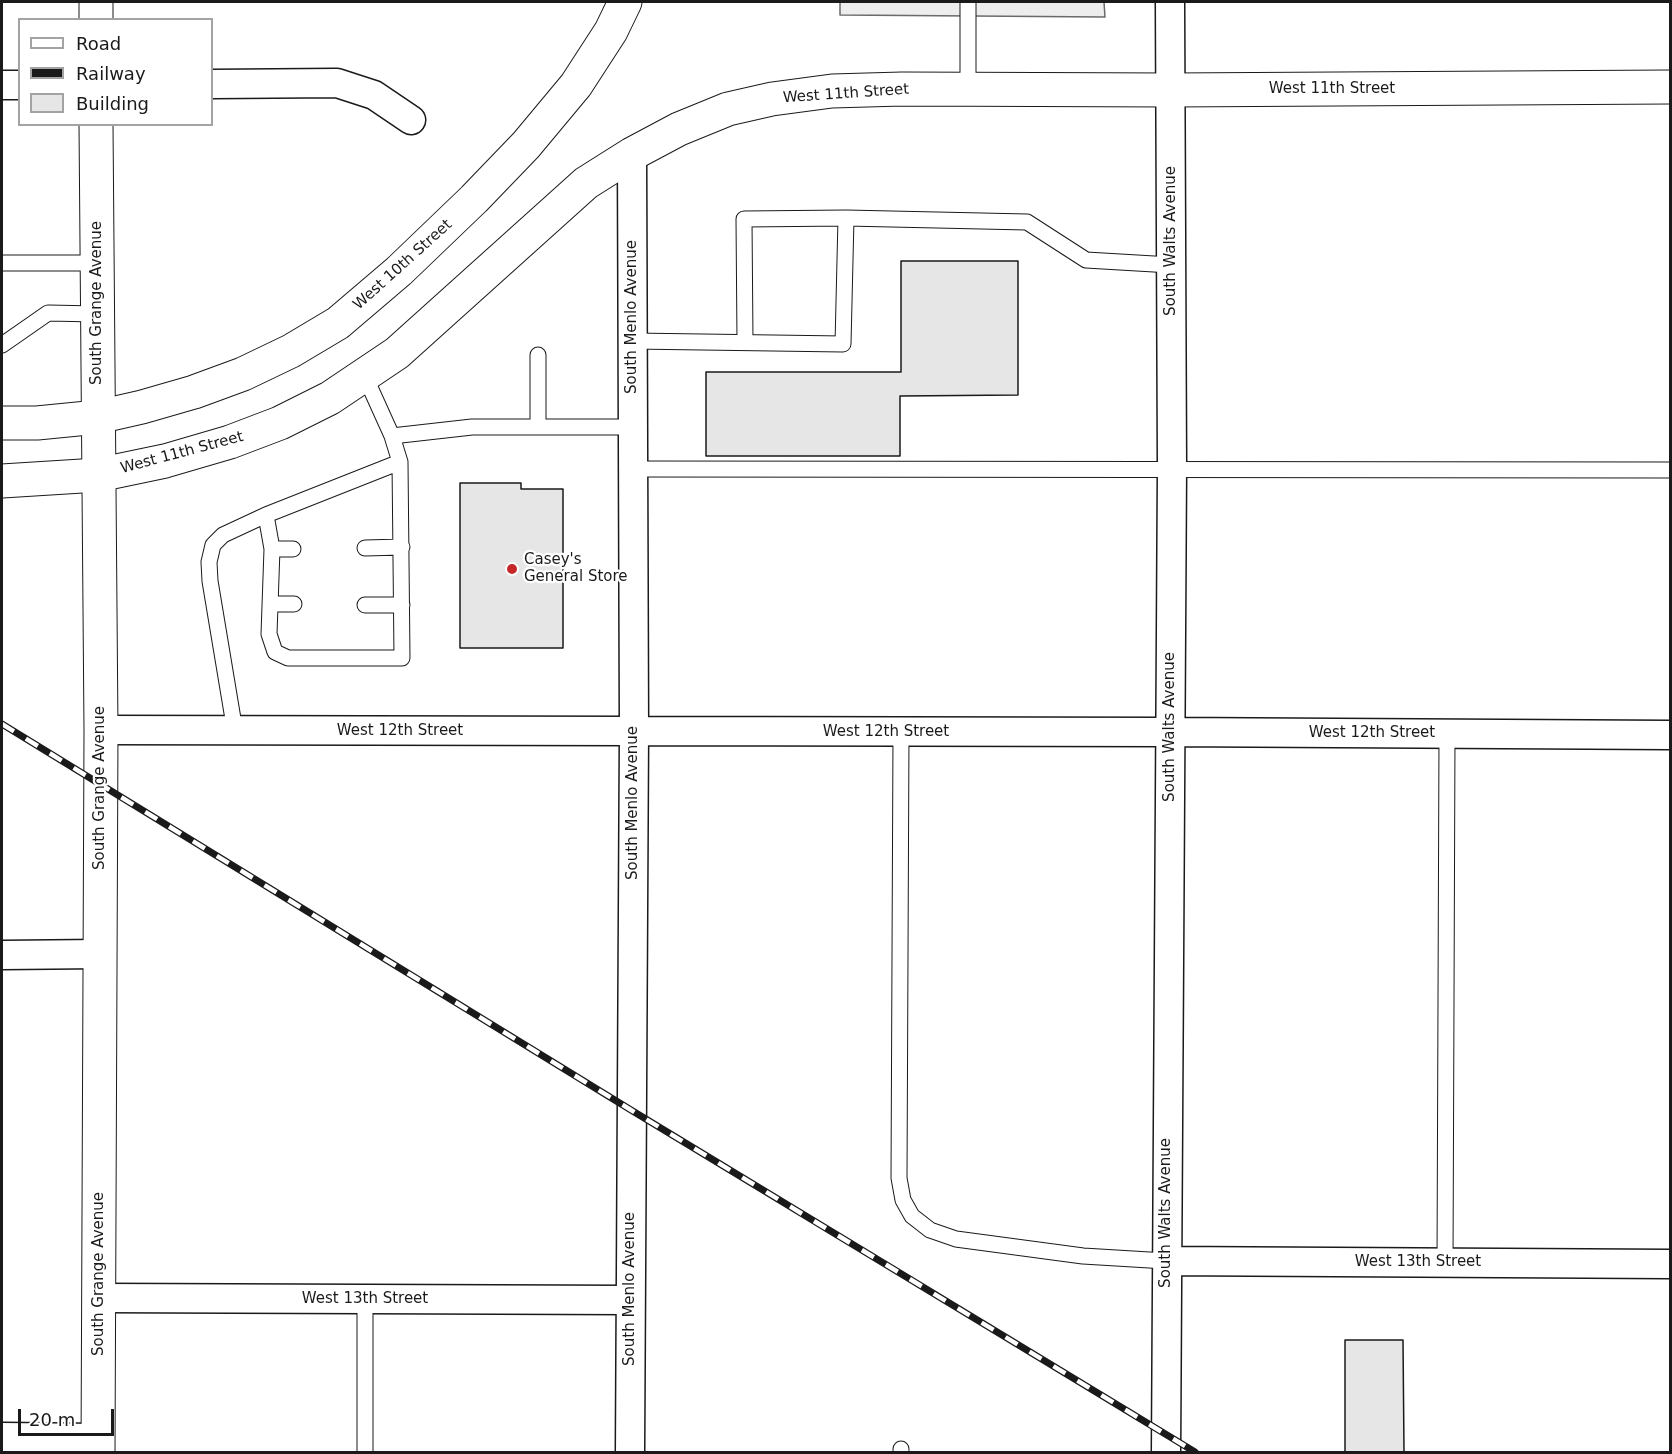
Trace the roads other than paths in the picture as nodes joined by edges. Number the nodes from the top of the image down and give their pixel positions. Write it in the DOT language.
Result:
graph roads {
  1 [pos="96,2"];
  2 [pos="625,2"];
  3 [pos="968,2"];
  4 [pos="1170,2"];
  5 [pos="96,18"];
  6 [pos="213,84"];
  7 [pos="2,85"];
  8 [pos="18,85"];
  9 [pos="1671,87"];
  10 [pos="968,89"];
  11 [pos="1171,90"];
  12 [pos="411,120"];
  13 [pos="96,126"];
  14 [pos="632,154"];
  15 [pos="846,218"];
  16 [pos="2,263"];
  17 [pos="97,263"];
  18 [pos="1171,265"];
  19 [pos="97,314"];
  20 [pos="632,341"];
  21 [pos="745,342"];
  22 [pos="2,345"];
  23 [pos="538,355"];
  24 [pos="364,375"];
  25 [pos="98,417"];
  26 [pos="2,423"];
  27 [pos="538,427"];
  28 [pos="633,427"];
  29 [pos="392,436"];
  30 [pos="400,462"];
  31 [pos="1172,468"];
  32 [pos="633,469"];
  33 [pos="1671,470"];
  34 [pos="98,475"];
  35 [pos="2,481"];
  36 [pos="266,516"];
  37 [pos="402,547"];
  38 [pos="365,548"];
  39 [pos="272,549"];
  40 [pos="293,549"];
  41 [pos="270,604"];
  42 [pos="294,604"];
  43 [pos="365,605"];
  44 [pos="402,605"];
  45 [pos="101,730"];
  46 [pos="235,731"];
  47 [pos="634,731"];
  48 [pos="901,732"];
  49 [pos="1170,732"];
  50 [pos="1447,734"];
  51 [pos="1671,735"];
  52 [pos="100,954"];
  53 [pos="2,955"];
  54 [pos="1166,1261"];
  55 [pos="1445,1263"];
  56 [pos="1671,1264"];
  57 [pos="100,1298"];
  58 [pos="365,1298"];
  59 [pos="629,1299"];
  60 [pos="2,1437"];
  61 [pos="98,1445"];
  62 [pos="365,1452"];
  63 [pos="630,1452"];
  64 [pos="1166,1452"];
  1 -- 5 [label="main road"];
  2 -- 25 [label="main road, West 10th Street"];
  3 -- 10 [label="lane"];
  4 -- 11 [label="street, South Walts Avenue"];
  6 -- 12 [label="street"];
  7 -- 8 [label="street"];
  9 -- 11 [label="main road, West 11th Street"];
  10 -- 11 [label="main road, West 11th Street"];
  10 -- 14 [label="main road, West 11th Street"];
  11 -- 18 [label="street, South Walts Avenue"];
  13 -- 17 [label="main road, South Grange Avenue"];
  14 -- 20 [label="street, South Menlo Avenue"];
  14 -- 24 [label="main road, West 11th Street"];
  15 -- 18 [label="lane"];
  15 -- 21 [label="lane"];
  15 -- 21 [label="lane"];
  16 -- 17 [label="lane"];
  17 -- 19 [label="main road, South Grange Avenue"];
  18 -- 31 [label="street, South Walts Avenue"];
  19 -- 22 [label="lane"];
  19 -- 25 [label="main road, South Grange Avenue"];
  20 -- 21 [label="lane"];
  20 -- 28 [label="street, South Menlo Avenue"];
  23 -- 27 [label="lane"];
  24 -- 29 [label="lane"];
  24 -- 34 [label="main road, West 11th Street"];
  25 -- 26 [label="main road"];
  25 -- 34 [label="main road, South Grange Avenue"];
  27 -- 28 [label="lane"];
  27 -- 29 [label="lane"];
  28 -- 32 [label="street, South Menlo Avenue"];
  29 -- 30 [label="lane"];
  30 -- 36 [label="lane"];
  30 -- 37 [label="lane"];
  31 -- 32 [label="lane"];
  31 -- 33 [label="lane"];
  31 -- 49 [label="street, South Walts Avenue"];
  32 -- 47 [label="street, South Menlo Avenue"];
  34 -- 35 [label="main road"];
  34 -- 45 [label="main road, South Grange Avenue"];
  36 -- 39 [label="lane"];
  36 -- 46 [label="lane"];
  37 -- 38 [label="lane"];
  37 -- 44 [label="lane"];
  39 -- 40 [label="lane"];
  39 -- 41 [label="lane"];
  41 -- 42 [label="lane"];
  41 -- 44 [label="lane"];
  43 -- 44 [label="lane"];
  45 -- 46 [label="street, West 12th Street"];
  45 -- 52 [label="main road, South Grange Avenue"];
  46 -- 47 [label="street, West 12th Street"];
  47 -- 48 [label="street, West 12th Street"];
  47 -- 59 [label="street, South Menlo Avenue"];
  48 -- 49 [label="street, West 12th Street"];
  48 -- 54 [label="lane"];
  49 -- 50 [label="street, West 12th Street"];
  49 -- 54 [label="street, South Walts Avenue"];
  50 -- 51 [label="street, West 12th Street"];
  50 -- 55 [label="lane"];
  52 -- 53 [label="street"];
  52 -- 57 [label="main road, South Grange Avenue"];
  54 -- 55 [label="street, West 13th Street"];
  54 -- 64 [label="street, South Walts Avenue"];
  55 -- 56 [label="street, West 13th Street"];
  57 -- 58 [label="street, West 13th Street"];
  57 -- 61 [label="main road, South Grange Avenue"];
  58 -- 59 [label="street, West 13th Street"];
  58 -- 62 [label="lane"];
  59 -- 63 [label="street, South Menlo Avenue"];
  60 -- 61 [label="street"];
}
